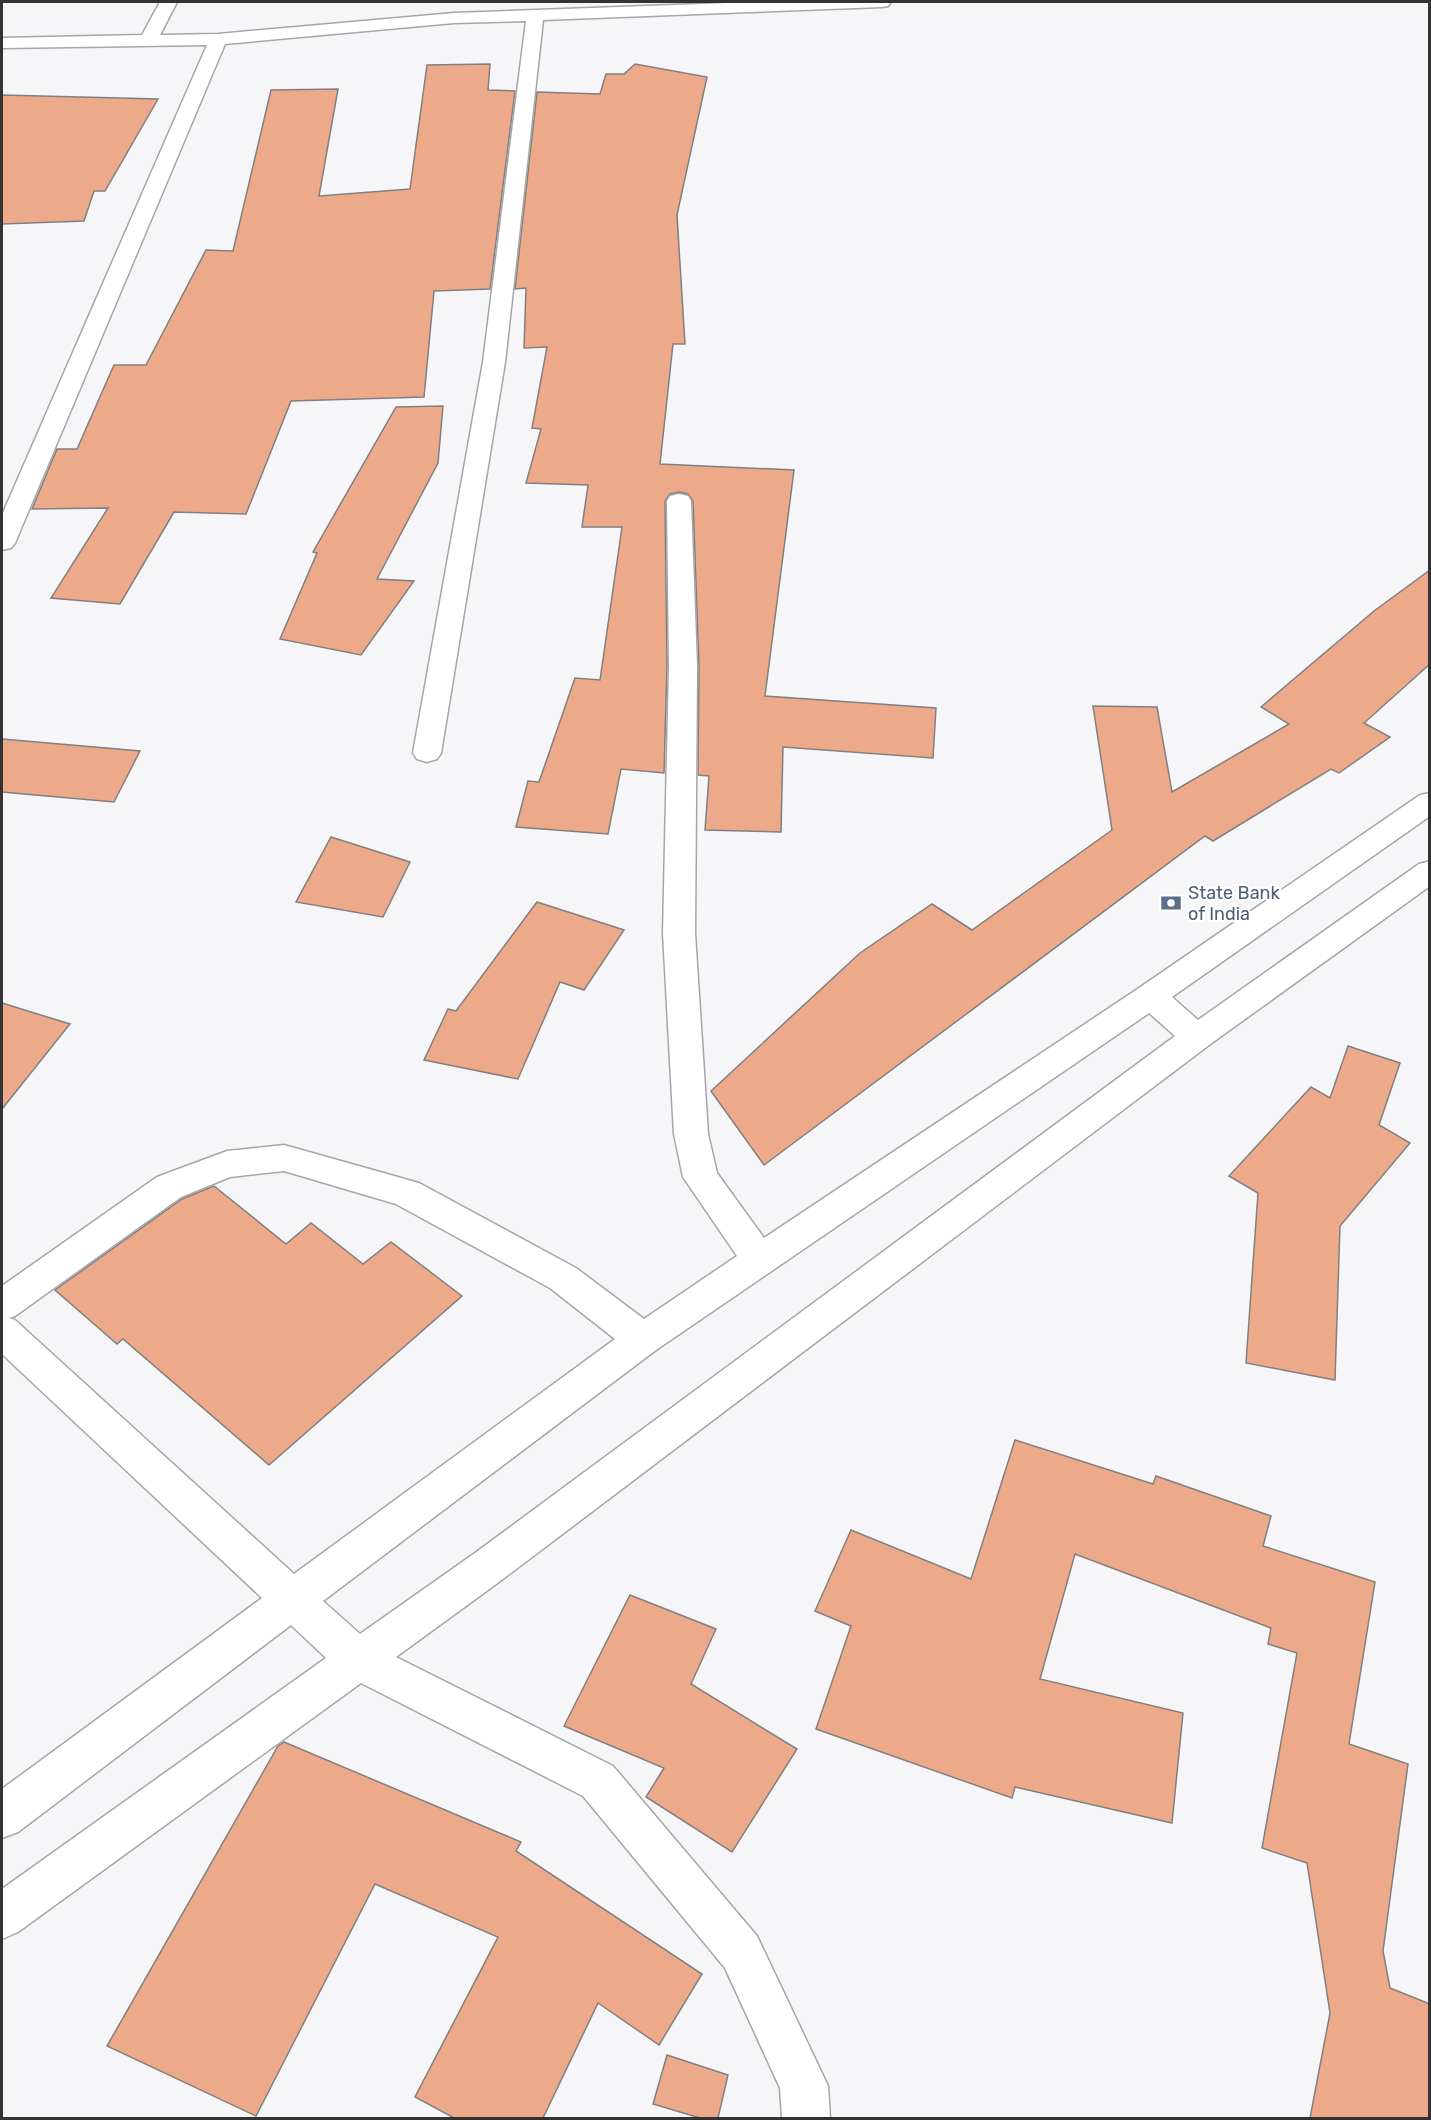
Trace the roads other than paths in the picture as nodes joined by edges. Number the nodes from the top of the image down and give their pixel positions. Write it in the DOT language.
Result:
graph roads {
  1 [pos="168,2"];
  2 [pos="882,2"];
  3 [pos="457,10"];
  4 [pos="535,17"];
  5 [pos="218,39"];
  6 [pos="148,40"];
  7 [pos="2,43"];
  8 [pos="680,501"];
  9 [pos="2,543"];
  10 [pos="427,753"];
  11 [pos="1430,802"];
  12 [pos="1430,871"];
  13 [pos="1150,996"];
  14 [pos="1197,1037"];
  15 [pos="760,1260"];
  16 [pos="2,1305"];
  17 [pos="2,1331"];
  18 [pos="643,1339"];
  19 [pos="291,1599"];
  20 [pos="358,1660"];
  21 [pos="2,1816"];
  22 [pos="2,1916"];
  23 [pos="806,2118"];
  1 -- 6 [label="street"];
  2 -- 4 [label="street"];
  3 -- 4 [label="street"];
  3 -- 5 [label="street"];
  4 -- 10 [label="street"];
  5 -- 6 [label="street"];
  5 -- 9 [label="street"];
  6 -- 7 [label="street"];
  8 -- 15 [label="street"];
  11 -- 13 [label="street"];
  12 -- 14 [label="street"];
  13 -- 14 [label="street"];
  13 -- 15 [label="street"];
  14 -- 20 [label="street"];
  15 -- 18 [label="street"];
  16 -- 18 [label="street"];
  17 -- 19 [label="street"];
  18 -- 19 [label="street"];
  19 -- 20 [label="street"];
  19 -- 21 [label="street"];
  20 -- 22 [label="street"];
  20 -- 23 [label="street"];
}
